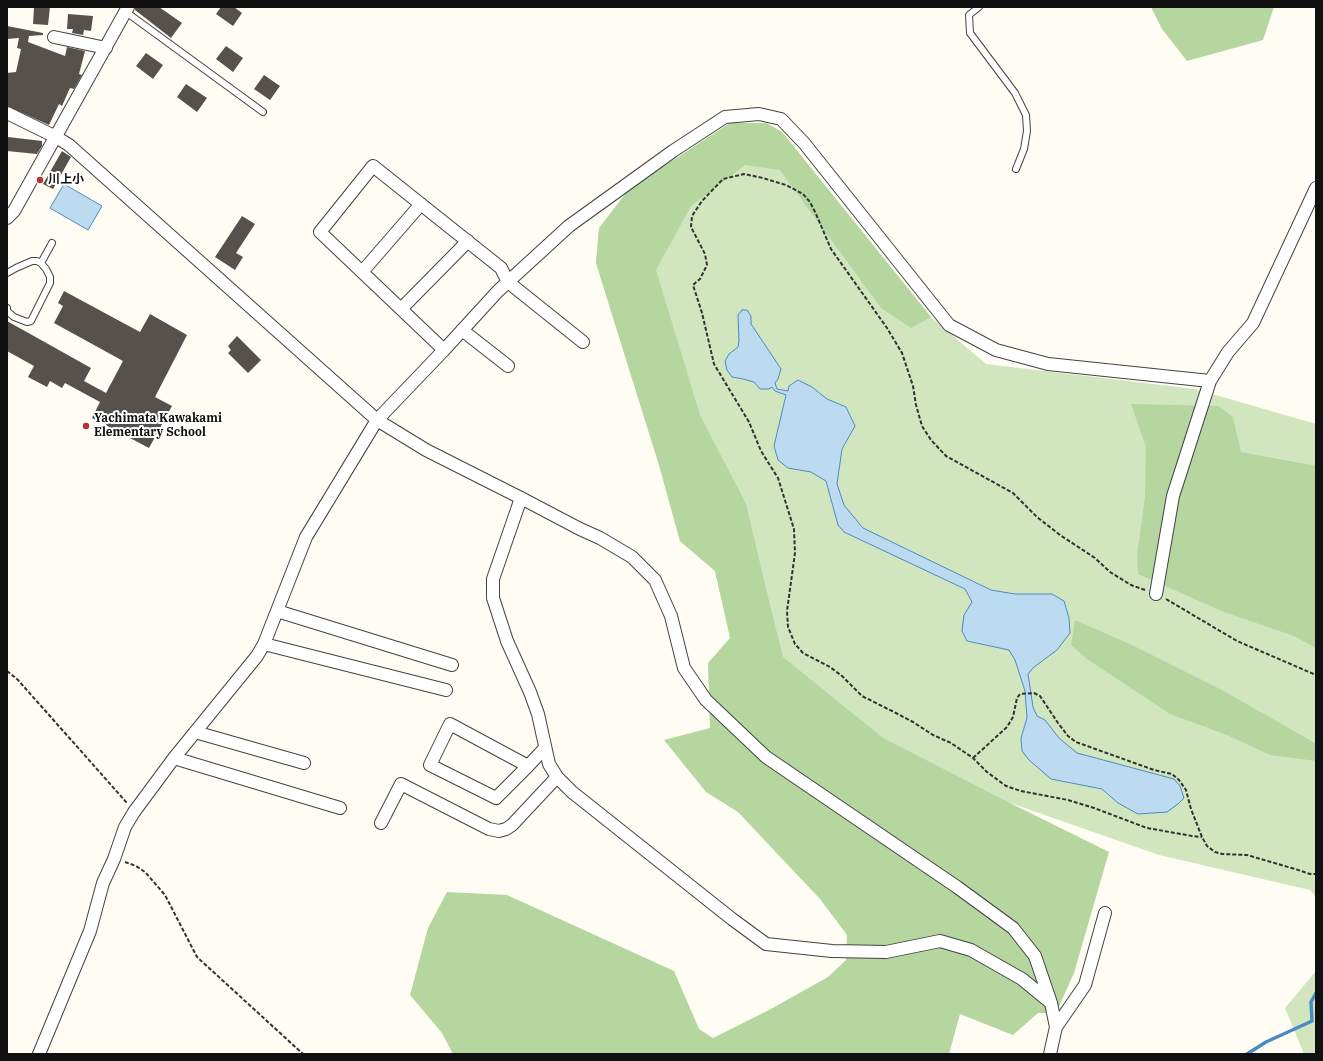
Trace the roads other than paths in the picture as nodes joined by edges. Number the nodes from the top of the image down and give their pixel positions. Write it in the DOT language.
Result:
graph roads {
  1 [pos="979,7"];
  2 [pos="127,9"];
  3 [pos="54,37"];
  4 [pos="106,48"];
  5 [pos="264,112"];
  6 [pos="7,113"];
  7 [pos="56,137"];
  8 [pos="1016,169"];
  9 [pos="1316,188"];
  10 [pos="421,204"];
  11 [pos="7,218"];
  12 [pos="468,242"];
  13 [pos="52,243"];
  14 [pos="41,263"];
  15 [pos="362,272"];
  16 [pos="7,273"];
  17 [pos="508,282"];
  18 [pos="7,308"];
  19 [pos="401,309"];
  20 [pos="462,330"];
  21 [pos="583,342"];
  22 [pos="444,350"];
  23 [pos="508,366"];
  24 [pos="1210,381"];
  25 [pos="377,420"];
  26 [pos="521,498"];
  27 [pos="1156,594"];
  28 [pos="276,611"];
  29 [pos="264,644"];
  30 [pos="452,665"];
  31 [pos="446,690"];
  32 [pos="195,732"];
  33 [pos="545,748"];
  34 [pos="174,758"];
  35 [pos="304,763"];
  36 [pos="528,766"];
  37 [pos="557,777"];
  38 [pos="340,808"];
  39 [pos="381,823"];
  40 [pos="1105,913"];
  41 [pos="1051,1003"];
  42 [pos="1056,1027"];
  43 [pos="39,1054"];
  44 [pos="1050,1054"];
  1 -- 8 [label="lane"];
  2 -- 4 [label="street"];
  2 -- 5 [label="lane"];
  3 -- 4 [label="street"];
  4 -- 7 [label="street"];
  6 -- 7 [label="street"];
  7 -- 11 [label="street"];
  7 -- 25 [label="street"];
  9 -- 24 [label="street"];
  10 -- 12 [label="street"];
  10 -- 15 [label="street"];
  10 -- 15 [label="street"];
  12 -- 17 [label="street"];
  12 -- 19 [label="street"];
  13 -- 14 [label="lane"];
  14 -- 16 [label="lane"];
  14 -- 18 [label="lane"];
  15 -- 19 [label="street"];
  17 -- 20 [label="street"];
  17 -- 21 [label="street"];
  17 -- 24 [label="street"];
  19 -- 22 [label="street"];
  20 -- 22 [label="street"];
  20 -- 23 [label="street"];
  22 -- 25 [label="street"];
  24 -- 27 [label="street"];
  25 -- 26 [label="street"];
  25 -- 28 [label="street"];
  26 -- 33 [label="street"];
  26 -- 41 [label="street"];
  28 -- 29 [label="street"];
  28 -- 30 [label="street"];
  29 -- 31 [label="street"];
  29 -- 32 [label="street"];
  32 -- 34 [label="street"];
  32 -- 35 [label="street"];
  33 -- 36 [label="street"];
  33 -- 37 [label="street"];
  34 -- 38 [label="street"];
  34 -- 43 [label="street"];
  36 -- 36 [label="street"];
  37 -- 39 [label="street"];
  37 -- 41 [label="street"];
  40 -- 42 [label="street"];
  41 -- 42 [label="street"];
  42 -- 44 [label="street"];
}
